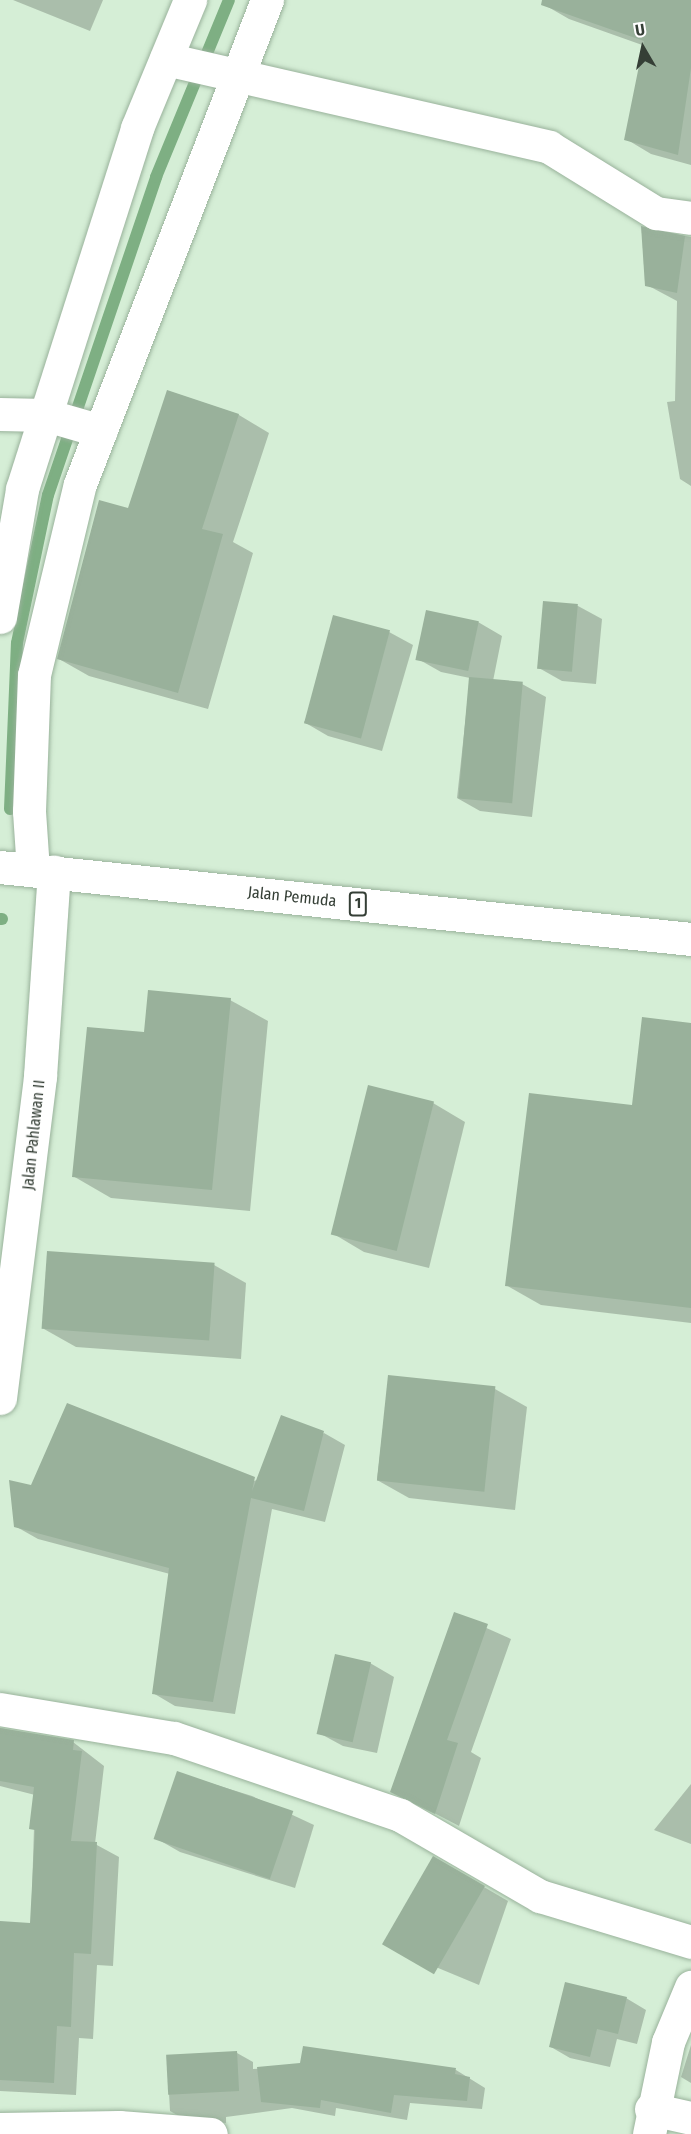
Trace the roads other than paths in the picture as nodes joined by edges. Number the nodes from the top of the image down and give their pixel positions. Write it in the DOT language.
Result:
graph roads {
  1 [pos="190,0"];
  2 [pos="267,0"];
  3 [pos="179,60"];
  4 [pos="234,74"];
  5 [pos="691,218"];
  6 [pos="0,414"];
  7 [pos="74,422"];
  8 [pos="0,617"];
  9 [pos="28,869"];
  10 [pos="691,939"];
  11 [pos="0,1398"];
  12 [pos="0,1709"];
  13 [pos="691,1942"];
  14 [pos="691,1987"];
  15 [pos="691,2118"];
  16 [pos="650,2121"];
  17 [pos="0,2129"];
  18 [pos="211,2134"];
  1 -- 3 [label="main road"];
  2 -- 4 [label="main road"];
  3 -- 4 [label="main road"];
  3 -- 7 [label="main road"];
  4 -- 5 [label="main road"];
  4 -- 7 [label="main road"];
  6 -- 7 [label="main road"];
  7 -- 8 [label="main road"];
  7 -- 9 [label="main road, Jalan Pahlawan II"];
  9 -- 10 [label="main road, Jalan Pemuda / 1"];
  9 -- 11 [label="main road, Jalan Pahlawan II"];
  12 -- 13 [label="main road"];
  14 -- 16 [label="main road"];
  15 -- 16 [label="main road"];
  17 -- 18 [label="main road"];
}
